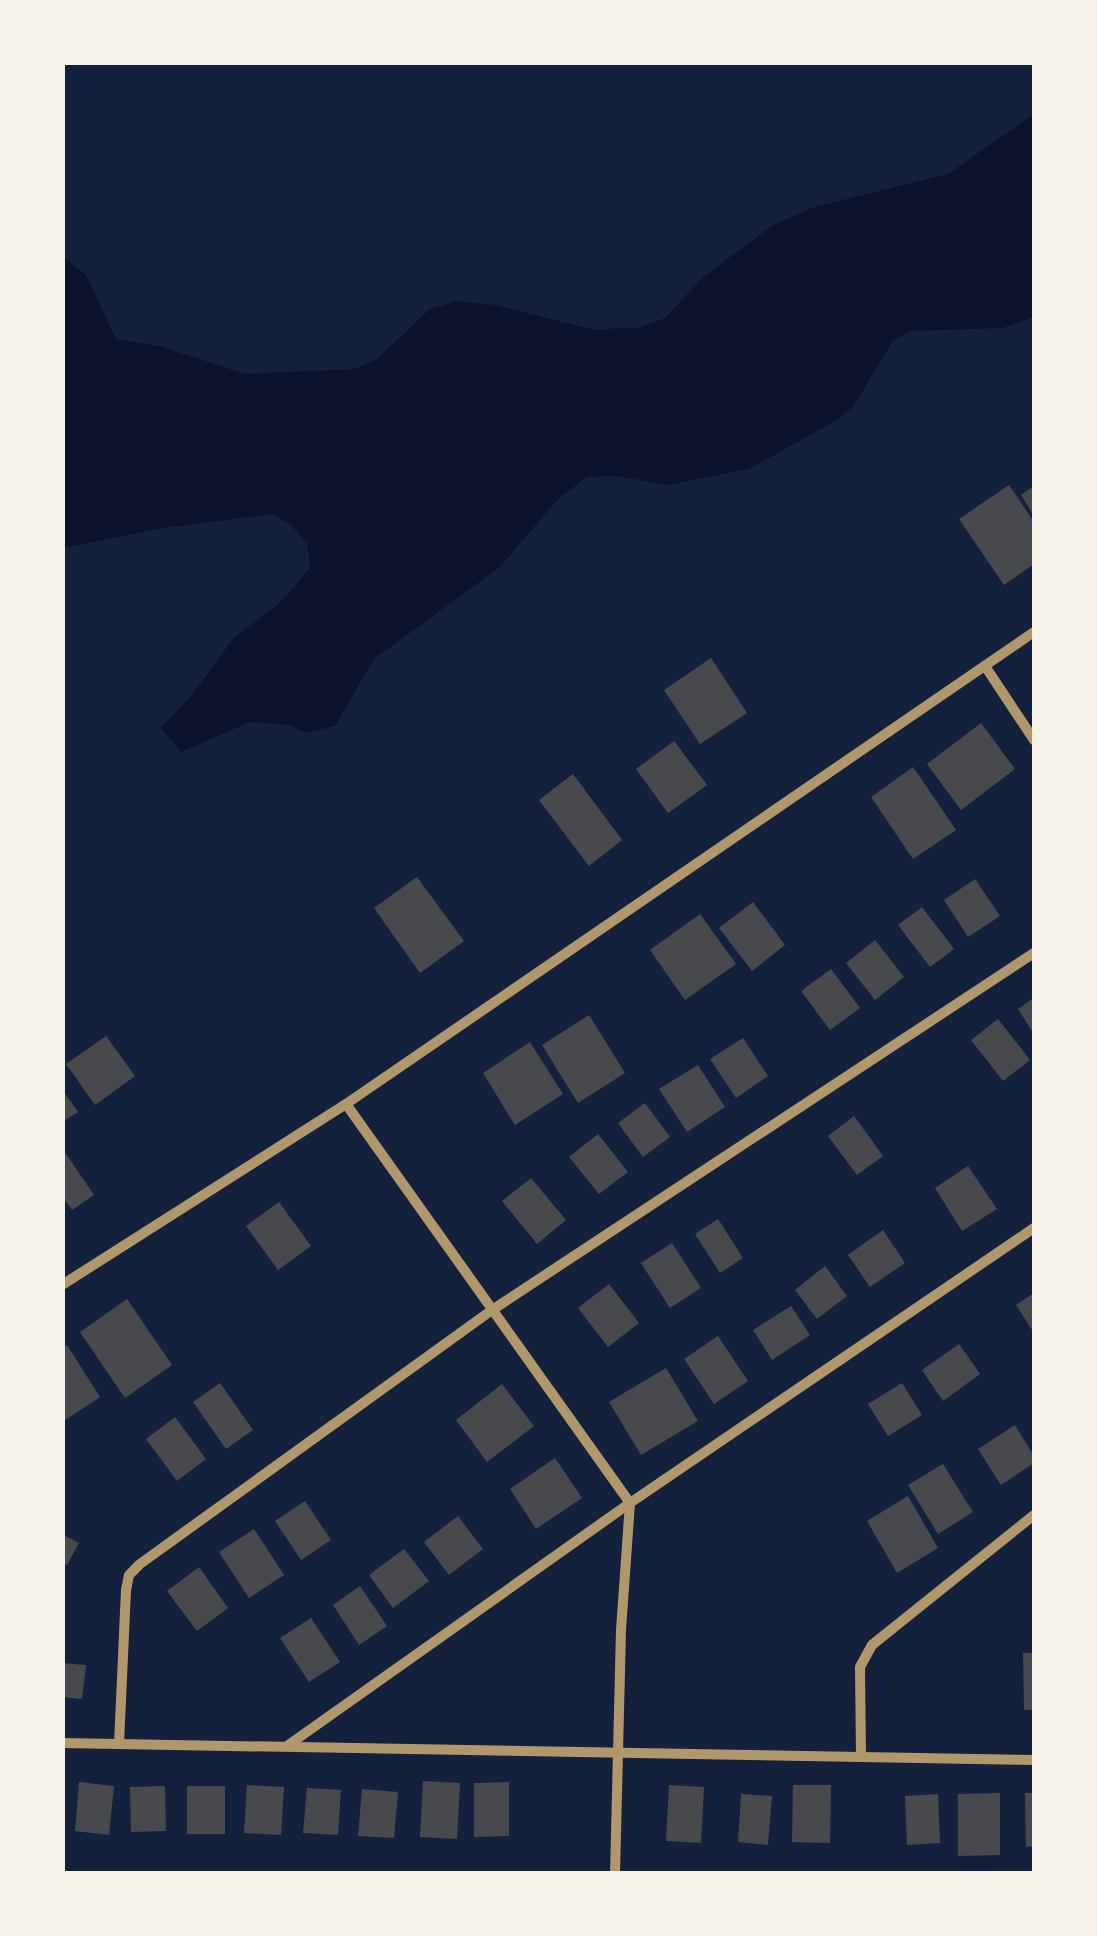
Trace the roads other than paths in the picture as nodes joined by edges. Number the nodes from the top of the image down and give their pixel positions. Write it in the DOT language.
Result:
graph roads {
  1 [pos="1034,632"];
  2 [pos="985,666"];
  3 [pos="1034,740"];
  4 [pos="1034,953"];
  5 [pos="346,1104"];
  6 [pos="1034,1228"];
  7 [pos="62,1285"];
  8 [pos="492,1310"];
  9 [pos="630,1503"];
  10 [pos="1034,1515"];
  11 [pos="62,1743"];
  12 [pos="119,1744"];
  13 [pos="286,1747"];
  14 [pos="618,1753"];
  15 [pos="861,1757"];
  16 [pos="1034,1760"];
  17 [pos="615,1874"];
  1 -- 2 [label="street"];
  2 -- 3 [label="street"];
  2 -- 5 [label="street"];
  4 -- 8 [label="street"];
  5 -- 7 [label="street"];
  5 -- 8 [label="street"];
  6 -- 9 [label="street"];
  8 -- 9 [label="street"];
  8 -- 12 [label="street"];
  9 -- 13 [label="street"];
  9 -- 14 [label="street"];
  10 -- 15 [label="street"];
  11 -- 12 [label="street"];
  12 -- 13 [label="street"];
  13 -- 14 [label="street"];
  14 -- 15 [label="street"];
  14 -- 17 [label="street"];
  15 -- 16 [label="street"];
}
